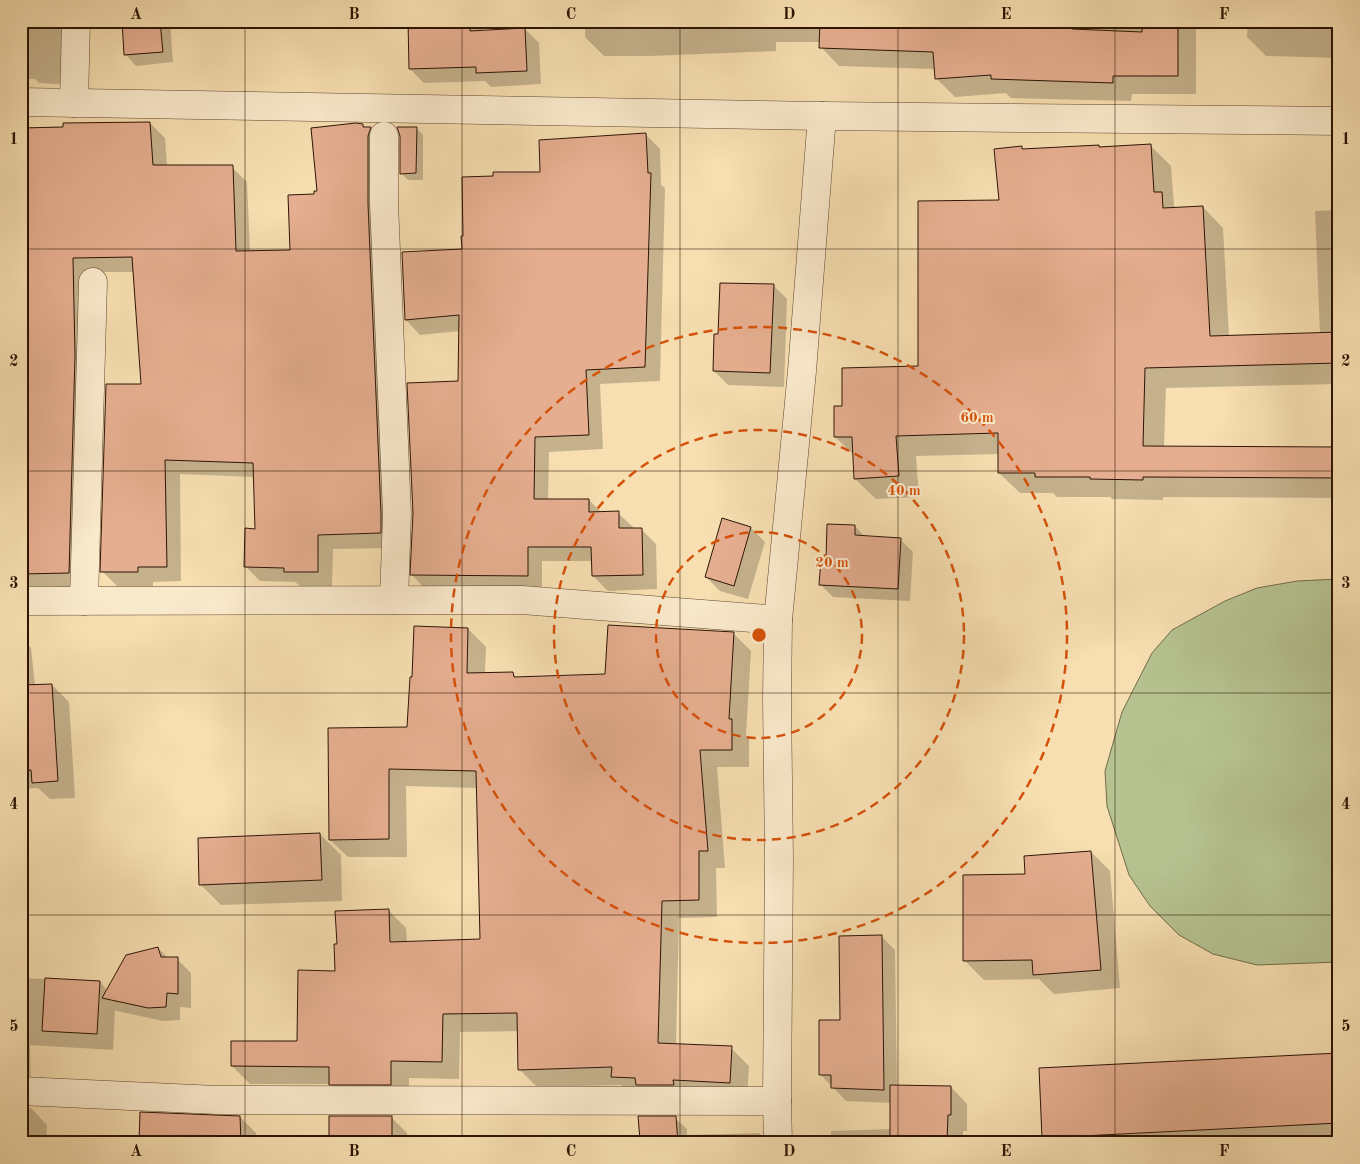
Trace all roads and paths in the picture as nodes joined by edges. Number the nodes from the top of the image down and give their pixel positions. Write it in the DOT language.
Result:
graph roads {
  1 [pos="76,21"];
  2 [pos="21,102"];
  3 [pos="74,103"];
  4 [pos="822,116"];
  5 [pos="1339,121"];
  6 [pos="384,136"];
  7 [pos="94,282"];
  8 [pos="394,600"];
  9 [pos="21,601"];
  10 [pos="84,601"];
  11 [pos="778,620"];
  12 [pos="21,1091"];
  13 [pos="777,1101"];
  14 [pos="778,1143"];
  1 -- 3 [label="street"];
  2 -- 3 [label="street"];
  3 -- 4 [label="street"];
  4 -- 5 [label="street"];
  4 -- 11 [label="street"];
  6 -- 8 [label="street"];
  7 -- 10 [label="street"];
  8 -- 10 [label="street"];
  8 -- 11 [label="street"];
  9 -- 10 [label="street"];
  11 -- 13 [label="street"];
  12 -- 13 [label="street"];
  13 -- 14 [label="street"];
}
